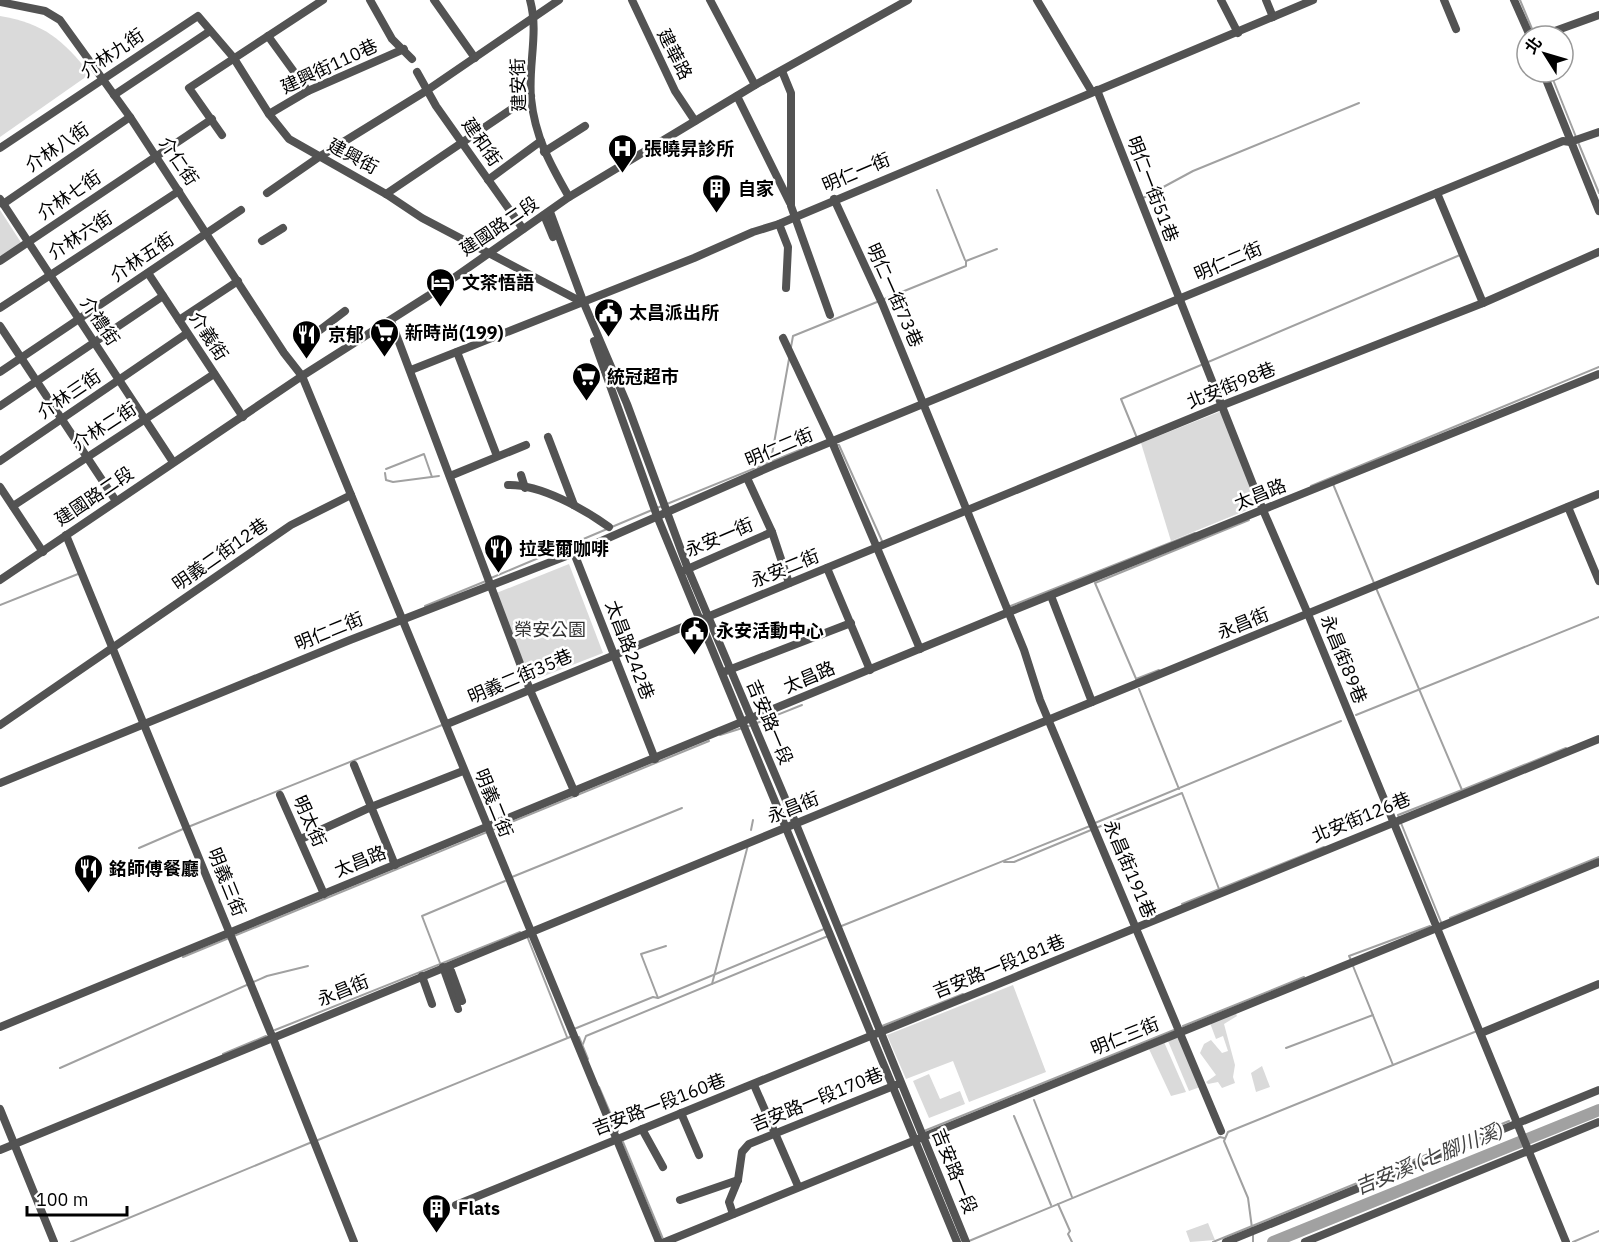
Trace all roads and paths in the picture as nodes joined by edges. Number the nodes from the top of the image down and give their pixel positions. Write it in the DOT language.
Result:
graph roads {
  1 [pos="323,0"];
  2 [pos="370,0"];
  3 [pos="434,0"];
  4 [pos="530,0"];
  5 [pos="559,0"];
  6 [pos="632,0"];
  7 [pos="710,0"];
  8 [pos="908,0"];
  9 [pos="1037,0"];
  10 [pos="1221,0"];
  11 [pos="1266,0"];
  12 [pos="1313,0"];
  13 [pos="1444,0"];
  14 [pos="1514,0"];
  15 [pos="0,2"];
  16 [pos="1599,15"];
  17 [pos="534,16"];
  18 [pos="1273,17"];
  19 [pos="1525,24"];
  20 [pos="1574,24"];
  21 [pos="1456,29"];
  22 [pos="210,31"];
  23 [pos="1238,33"];
  24 [pos="268,36"];
  25 [pos="404,50"];
  26 [pos="233,57"];
  27 [pos="475,58"];
  28 [pos="412,59"];
  29 [pos="782,71"];
  30 [pos="417,72"];
  31 [pos="102,79"];
  32 [pos="1549,84"];
  33 [pos="755,86"];
  34 [pos="428,90"];
  35 [pos="308,91"];
  36 [pos="1094,91"];
  37 [pos="114,95"];
  38 [pos="531,96"];
  39 [pos="736,96"];
  40 [pos="268,114"];
  41 [pos="130,117"];
  42 [pos="212,119"];
  43 [pos="695,121"];
  44 [pos="585,126"];
  45 [pos="1599,132"];
  46 [pos="222,135"];
  47 [pos="1576,140"];
  48 [pos="541,141"];
  49 [pos="462,143"];
  50 [pos="0,148"];
  51 [pos="544,152"];
  52 [pos="156,157"];
  53 [pos="319,157"];
  54 [pos="488,180"];
  55 [pos="179,190"];
  56 [pos="267,193"];
  57 [pos="1437,193"];
  58 [pos="386,194"];
  59 [pos="569,197"];
  60 [pos="834,199"];
  61 [pos="2,202"];
  62 [pos="791,206"];
  63 [pos="241,210"];
  64 [pos="1599,211"];
  65 [pos="547,214"];
  66 [pos="795,216"];
  67 [pos="779,224"];
  68 [pos="282,228"];
  69 [pos="523,229"];
  70 [pos="207,233"];
  71 [pos="262,242"];
  72 [pos="28,244"];
  73 [pos="1599,252"];
  74 [pos="486,253"];
  75 [pos="0,261"];
  76 [pos="148,273"];
  77 [pos="49,275"];
  78 [pos="238,281"];
  79 [pos="786,288"];
  80 [pos="163,296"];
  81 [pos="1178,300"];
  82 [pos="580,302"];
  83 [pos="1483,303"];
  84 [pos="0,308"];
  85 [pos="345,311"];
  86 [pos="830,315"];
  87 [pos="79,319"];
  88 [pos="179,320"];
  89 [pos="391,321"];
  90 [pos="0,326"];
  91 [pos="320,330"];
  92 [pos="186,334"];
  93 [pos="3,338"];
  94 [pos="783,338"];
  95 [pos="94,342"];
  96 [pos="457,352"];
  97 [pos="22,357"];
  98 [pos="411,370"];
  99 [pos="0,372"];
  100 [pos="214,374"];
  101 [pos="1599,374"];
  102 [pos="302,376"];
  103 [pos="120,379"];
  104 [pos="37,381"];
  105 [pos="923,405"];
  106 [pos="1223,405"];
  107 [pos="0,406"];
  108 [pos="243,417"];
  109 [pos="63,418"];
  110 [pos="146,419"];
  111 [pos="548,437"];
  112 [pos="832,442"];
  113 [pos="526,445"];
  114 [pos="88,456"];
  115 [pos="497,456"];
  116 [pos="0,460"];
  117 [pos="173,462"];
  118 [pos="521,475"];
  119 [pos="450,476"];
  120 [pos="747,478"];
  121 [pos="508,485"];
  122 [pos="0,487"];
  123 [pos="525,488"];
  124 [pos="1599,494"];
  125 [pos="351,495"];
  126 [pos="116,501"];
  127 [pos="574,505"];
  128 [pos="13,506"];
  129 [pos="1569,507"];
  130 [pos="1263,510"];
  131 [pos="666,512"];
  132 [pos="967,512"];
  133 [pos="657,516"];
  134 [pos="609,528"];
  135 [pos="772,532"];
  136 [pos="66,535"];
  137 [pos="876,548"];
  138 [pos="43,552"];
  139 [pos="574,553"];
  140 [pos="827,568"];
  141 [pos="684,570"];
  142 [pos="0,580"];
  143 [pos="1599,581"];
  144 [pos="789,583"];
  145 [pos="492,585"];
  146 [pos="1051,596"];
  147 [pos="1009,612"];
  148 [pos="1308,615"];
  149 [pos="705,618"];
  150 [pos="402,619"];
  151 [pos="851,623"];
  152 [pos="114,647"];
  153 [pos="920,649"];
  154 [pos="614,655"];
  155 [pos="870,669"];
  156 [pos="727,671"];
  157 [pos="530,690"];
  158 [pos="1092,702"];
  159 [pos="1049,720"];
  160 [pos="746,721"];
  161 [pos="145,724"];
  162 [pos="447,724"];
  163 [pos="0,726"];
  164 [pos="1599,739"];
  165 [pos="655,759"];
  166 [pos="354,765"];
  167 [pos="463,771"];
  168 [pos="0,783"];
  169 [pos="575,793"];
  170 [pos="280,795"];
  171 [pos="371,807"];
  172 [pos="1392,822"];
  173 [pos="796,824"];
  174 [pos="486,828"];
  175 [pos="787,828"];
  176 [pos="301,839"];
  177 [pos="1599,862"];
  178 [pos="395,865"];
  179 [pos="324,894"];
  180 [pos="1437,924"];
  181 [pos="1137,928"];
  182 [pos="230,932"];
  183 [pos="531,933"];
  184 [pos="446,966"];
  185 [pos="422,976"];
  186 [pos="1599,984"];
  187 [pos="432,1004"];
  188 [pos="460,1005"];
  189 [pos="0,1027"];
  190 [pos="1180,1031"];
  191 [pos="1481,1033"];
  192 [pos="875,1034"];
  193 [pos="272,1036"];
  194 [pos="754,1085"];
  195 [pos="896,1085"];
  196 [pos="1599,1090"];
  197 [pos="0,1109"];
  198 [pos="681,1113"];
  199 [pos="1599,1122"];
  200 [pos="1517,1124"];
  201 [pos="642,1129"];
  202 [pos="1221,1131"];
  203 [pos="776,1133"];
  204 [pos="919,1137"];
  205 [pos="614,1139"];
  206 [pos="14,1144"];
  207 [pos="0,1150"];
  208 [pos="1528,1150"];
  209 [pos="699,1155"];
  210 [pos="663,1167"];
  211 [pos="738,1180"];
  212 [pos="798,1186"];
  213 [pos="681,1200"];
  214 [pos="456,1205"];
  215 [pos="733,1214"];
  216 [pos="54,1242"];
  217 [pos="353,1242"];
  218 [pos="658,1242"];
  219 [pos="665,1242"];
  220 [pos="957,1242"];
  221 [pos="966,1242"];
  222 [pos="1226,1242"];
  223 [pos="1305,1242"];
  224 [pos="1566,1242"];
  1 -- 24 [label="street"];
  2 -- 25 [label="street"];
  3 -- 27 [label="street"];
  4 -- 17 [label="street, 建安街"];
  5 -- 17 [label="street"];
  6 -- 43 [label="street, 建華路"];
  7 -- 33 [label="street"];
  8 -- 29 [label="street, 建國路二段"];
  9 -- 36 [label="street, 明仁一街51巷"];
  10 -- 23 [label="street"];
  11 -- 18 [label="street"];
  12 -- 18 [label="street, 明仁一街"];
  13 -- 21 [label="street"];
  14 -- 19 [label="street"];
  15 -- 31 [label="street, 介仁街"];
  16 -- 20 [label="street"];
  17 -- 27 [label="street"];
  17 -- 38 [label="street, 建安街"];
  18 -- 23 [label="street, 明仁一街"];
  22 -- 26 [label="street, 介林九街"];
  22 -- 31 [label="street, 介林九街"];
  22 -- 37 [label="street"];
  23 -- 36 [label="street, 明仁一街"];
  24 -- 26 [label="street"];
  24 -- 35 [label="street"];
  25 -- 28 [label="street"];
  25 -- 35 [label="street, 建興街110巷"];
  26 -- 40 [label="street, 建興街"];
  26 -- 42 [label="street"];
  27 -- 34 [label="street"];
  29 -- 33 [label="street, 建國路二段"];
  29 -- 62 [label="street"];
  30 -- 34 [label="street, 建和街"];
  31 -- 37 [label="street, 介仁街"];
  31 -- 50 [label="street, 介林九街"];
  32 -- 47 [label="street"];
  33 -- 39 [label="street, 建國路二段"];
  34 -- 49 [label="street, 建和街"];
  34 -- 53 [label="street"];
  35 -- 40 [label="street, 建興街110巷"];
  36 -- 60 [label="street, 明仁一街"];
  36 -- 81 [label="street, 明仁一街51巷"];
  37 -- 41 [label="street, 介仁街"];
  38 -- 48 [label="street, 建安街"];
  38 -- 49 [label="street"];
  39 -- 43 [label="street, 建國路二段"];
  39 -- 62 [label="street"];
  40 -- 53 [label="street, 建興街"];
  41 -- 52 [label="street, 介仁街"];
  41 -- 61 [label="street, 介林八街"];
  42 -- 46 [label="street"];
  42 -- 52 [label="street, 介林七街"];
  43 -- 59 [label="street, 建國路二段"];
  44 -- 51 [label="street"];
  45 -- 47 [label="street, 明仁二街"];
  47 -- 57 [label="street, 明仁二街"];
  47 -- 64 [label="street"];
  48 -- 51 [label="street, 建安街"];
  48 -- 54 [label="street"];
  49 -- 54 [label="street, 建和街"];
  49 -- 58 [label="street"];
  51 -- 59 [label="street, 建安街"];
  52 -- 55 [label="street, 介仁街"];
  52 -- 72 [label="street, 介林七街"];
  53 -- 56 [label="street"];
  53 -- 58 [label="street, 建興街"];
  54 -- 69 [label="street, 建和街"];
  55 -- 70 [label="street, 介仁街"];
  55 -- 77 [label="street, 介林六街"];
  57 -- 81 [label="street, 明仁二街"];
  57 -- 83 [label="street"];
  58 -- 74 [label="street, 建興街"];
  59 -- 65 [label="street, 建國路二段"];
  60 -- 66 [label="street, 明仁一街"];
  60 -- 105 [label="street, 明仁一街73巷"];
  61 -- 72 [label="street, 介禮街"];
  62 -- 66 [label="street"];
  63 -- 70 [label="street, 介林五街"];
  65 -- 69 [label="street, 建國路二段"];
  65 -- 82 [label="street, 吉安路一段"];
  66 -- 67 [label="street, 明仁一街"];
  66 -- 86 [label="street"];
  67 -- 79 [label="street"];
  67 -- 82 [label="street, 明仁一街"];
  68 -- 71 [label="street"];
  69 -- 74 [label="street, 建國路二段"];
  70 -- 76 [label="street, 介林五街"];
  70 -- 78 [label="street, 介仁街"];
  72 -- 75 [label="street, 介林七街"];
  72 -- 77 [label="street, 介禮街"];
  73 -- 83 [label="street, 北安街98巷"];
  74 -- 82 [label="street, 建興街"];
  74 -- 89 [label="street, 建國路二段"];
  76 -- 80 [label="street, 介義街"];
  76 -- 87 [label="street, 介林五街"];
  77 -- 84 [label="street, 介林六街"];
  77 -- 87 [label="street, 介禮街"];
  78 -- 88 [label="street"];
  78 -- 102 [label="street, 介仁街"];
  80 -- 88 [label="street, 介義街"];
  80 -- 95 [label="street"];
  81 -- 105 [label="street, 明仁二街"];
  81 -- 106 [label="street, 明仁一街51巷"];
  82 -- 96 [label="street, 明仁一街"];
  82 -- 131 [label="street, 吉安路一段"];
  82 -- 133 [label="street, 吉安路一段"];
  83 -- 106 [label="street, 北安街98巷"];
  85 -- 91 [label="street"];
  87 -- 95 [label="street, 介禮街"];
  87 -- 97 [label="street, 介林五街"];
  88 -- 92 [label="street, 介義街"];
  89 -- 98 [label="street"];
  89 -- 102 [label="street, 建國路二段"];
  90 -- 93 [label="street"];
  92 -- 100 [label="street, 介義街"];
  92 -- 103 [label="street, 介林三街"];
  93 -- 97 [label="street"];
  94 -- 112 [label="street"];
  95 -- 103 [label="street, 介禮街"];
  95 -- 104 [label="street"];
  96 -- 98 [label="street, 明仁一街"];
  96 -- 115 [label="street"];
  97 -- 99 [label="street, 介林五街"];
  97 -- 104 [label="street"];
  98 -- 119 [label="street"];
  100 -- 108 [label="street, 介義街"];
  100 -- 110 [label="street, 介林二街"];
  101 -- 130 [label="street, 太昌路"];
  102 -- 108 [label="street, 建國路二段"];
  102 -- 125 [label="street, 明義二街"];
  103 -- 109 [label="street, 介林三街"];
  103 -- 110 [label="street, 介禮街"];
  104 -- 107 [label="street"];
  104 -- 109 [label="street"];
  105 -- 112 [label="street, 明仁二街"];
  105 -- 132 [label="street, 明仁一街73巷"];
  106 -- 130 [label="street, 永昌街89巷"];
  106 -- 132 [label="street, 北安街98巷"];
  108 -- 117 [label="street, 建國路二段"];
  109 -- 114 [label="street"];
  109 -- 116 [label="street, 介林三街"];
  110 -- 114 [label="street, 介林二街"];
  110 -- 117 [label="street, 介禮街"];
  111 -- 127 [label="street"];
  112 -- 120 [label="street, 明仁二街"];
  112 -- 137 [label="street"];
  113 -- 115 [label="street"];
  114 -- 126 [label="street"];
  114 -- 128 [label="street, 介林二街"];
  115 -- 119 [label="street"];
  117 -- 126 [label="street, 建國路二段"];
  118 -- 123 [label="street"];
  119 -- 145 [label="street"];
  120 -- 131 [label="street, 明仁二街"];
  120 -- 135 [label="street"];
  121 -- 123 [label="street"];
  122 -- 128 [label="street"];
  123 -- 127 [label="street"];
  124 -- 129 [label="street, 永昌街"];
  125 -- 150 [label="street, 明義二街"];
  125 -- 152 [label="street, 明義二街12巷"];
  126 -- 136 [label="street, 建國路二段"];
  127 -- 134 [label="street"];
  128 -- 138 [label="street"];
  129 -- 143 [label="street"];
  129 -- 148 [label="street, 永昌街"];
  130 -- 146 [label="street, 太昌路"];
  130 -- 148 [label="street, 永昌街89巷"];
  131 -- 133 [label="street, 明仁二街"];
  131 -- 141 [label="street, 吉安路一段"];
  132 -- 137 [label="street, 北安街98巷"];
  132 -- 147 [label="street, 永昌街191巷"];
  133 -- 139 [label="street, 明仁二街"];
  133 -- 141 [label="street, 吉安路一段"];
  135 -- 141 [label="street, 永安一街"];
  135 -- 144 [label="street"];
  136 -- 138 [label="street, 建國路二段"];
  136 -- 152 [label="street, 明義三街"];
  137 -- 140 [label="street, 永安二街"];
  137 -- 153 [label="street"];
  138 -- 142 [label="street, 建國路二段"];
  139 -- 145 [label="street, 明仁二街"];
  139 -- 154 [label="street, 太昌路242巷"];
  140 -- 144 [label="street, 永安二街"];
  140 -- 151 [label="street"];
  141 -- 149 [label="street, 吉安路一段"];
  144 -- 149 [label="street, 永安二街"];
  145 -- 150 [label="street, 明仁二街"];
  145 -- 157 [label="street"];
  146 -- 147 [label="street, 太昌路"];
  146 -- 158 [label="street"];
  147 -- 153 [label="street, 太昌路"];
  147 -- 159 [label="street, 永昌街191巷"];
  148 -- 158 [label="street, 永昌街"];
  148 -- 172 [label="street, 永昌街89巷"];
  149 -- 154 [label="street, 明義二街35巷"];
  149 -- 156 [label="street, 吉安路一段"];
  150 -- 161 [label="street, 明仁二街"];
  150 -- 162 [label="street, 明義二街"];
  151 -- 155 [label="street"];
  151 -- 156 [label="street"];
  152 -- 161 [label="street, 明義三街"];
  152 -- 163 [label="street, 明義二街12巷"];
  153 -- 155 [label="street, 太昌路"];
  154 -- 157 [label="street, 明義二街35巷"];
  154 -- 165 [label="street, 太昌路242巷"];
  155 -- 160 [label="street, 太昌路"];
  156 -- 160 [label="street, 吉安路一段"];
  157 -- 162 [label="street, 明義二街35巷"];
  157 -- 169 [label="street"];
  158 -- 159 [label="street, 永昌街"];
  159 -- 173 [label="street, 永昌街"];
  159 -- 181 [label="street, 永昌街191巷"];
  160 -- 165 [label="street, 太昌路"];
  160 -- 173 [label="street, 吉安路一段"];
  160 -- 175 [label="street, 吉安路一段"];
  161 -- 168 [label="street, 明仁二街"];
  161 -- 182 [label="street, 明義三街"];
  162 -- 167 [label="street, 明義二街"];
  164 -- 172 [label="street, 北安街126巷"];
  165 -- 169 [label="street, 太昌路"];
  166 -- 171 [label="street"];
  167 -- 171 [label="street"];
  167 -- 174 [label="street, 明義二街"];
  169 -- 174 [label="street, 太昌路"];
  170 -- 176 [label="street, 明太街"];
  171 -- 176 [label="street"];
  171 -- 178 [label="street"];
  172 -- 180 [label="street, 永昌街89巷"];
  172 -- 181 [label="street, 北安街126巷"];
  173 -- 175 [label="street, 永昌街"];
  173 -- 192 [label="street, 吉安路一段"];
  174 -- 178 [label="street, 太昌路"];
  174 -- 183 [label="street, 明義二街"];
  175 -- 183 [label="street, 永昌街"];
  175 -- 192 [label="street, 吉安路一段"];
  176 -- 179 [label="street, 明太街"];
  177 -- 180 [label="street, 明仁三街"];
  178 -- 179 [label="street, 太昌路"];
  179 -- 182 [label="street, 太昌路"];
  180 -- 190 [label="street, 明仁三街"];
  180 -- 191 [label="street, 永昌街89巷"];
  181 -- 190 [label="street, 永昌街191巷"];
  181 -- 192 [label="street, 吉安路一段181巷"];
  182 -- 189 [label="street, 太昌路"];
  182 -- 193 [label="street, 明義三街"];
  183 -- 184 [label="street, 永昌街"];
  183 -- 205 [label="street, 明義二街"];
  184 -- 185 [label="street, 永昌街"];
  184 -- 188 [label="street"];
  185 -- 187 [label="street"];
  185 -- 193 [label="street, 永昌街"];
  186 -- 191 [label="street"];
  190 -- 202 [label="street, 永昌街191巷"];
  190 -- 204 [label="street, 明仁三街"];
  191 -- 200 [label="street, 永昌街89巷"];
  192 -- 194 [label="street, 吉安路一段160巷"];
  192 -- 195 [label="street, 吉安路一段"];
  193 -- 206 [label="street, 永昌街"];
  193 -- 217 [label="street, 明義三街"];
  194 -- 198 [label="street, 吉安路一段160巷"];
  194 -- 203 [label="street"];
  195 -- 203 [label="street, 吉安路一段170巷"];
  195 -- 204 [label="street, 吉安路一段"];
  196 -- 200 [label="street"];
  197 -- 206 [label="street"];
  198 -- 201 [label="street, 吉安路一段160巷"];
  198 -- 209 [label="street"];
  199 -- 208 [label="street"];
  200 -- 208 [label="street, 永昌街89巷"];
  200 -- 222 [label="street"];
  201 -- 205 [label="street, 吉安路一段160巷"];
  201 -- 210 [label="street"];
  203 -- 211 [label="street, 吉安路一段170巷"];
  203 -- 212 [label="street"];
  204 -- 212 [label="street, 明仁三街"];
  204 -- 220 [label="street, 吉安路一段"];
  204 -- 221 [label="street, 吉安路一段"];
  205 -- 214 [label="street, 吉安路一段160巷"];
  205 -- 218 [label="street, 明義二街"];
  206 -- 207 [label="street, 永昌街"];
  206 -- 216 [label="street"];
  208 -- 223 [label="street"];
  208 -- 224 [label="street, 永昌街89巷"];
  211 -- 213 [label="street"];
  211 -- 215 [label="street, 吉安路一段170巷"];
  212 -- 215 [label="street, 明仁三街"];
  215 -- 219 [label="street, 明仁三街"];
}
